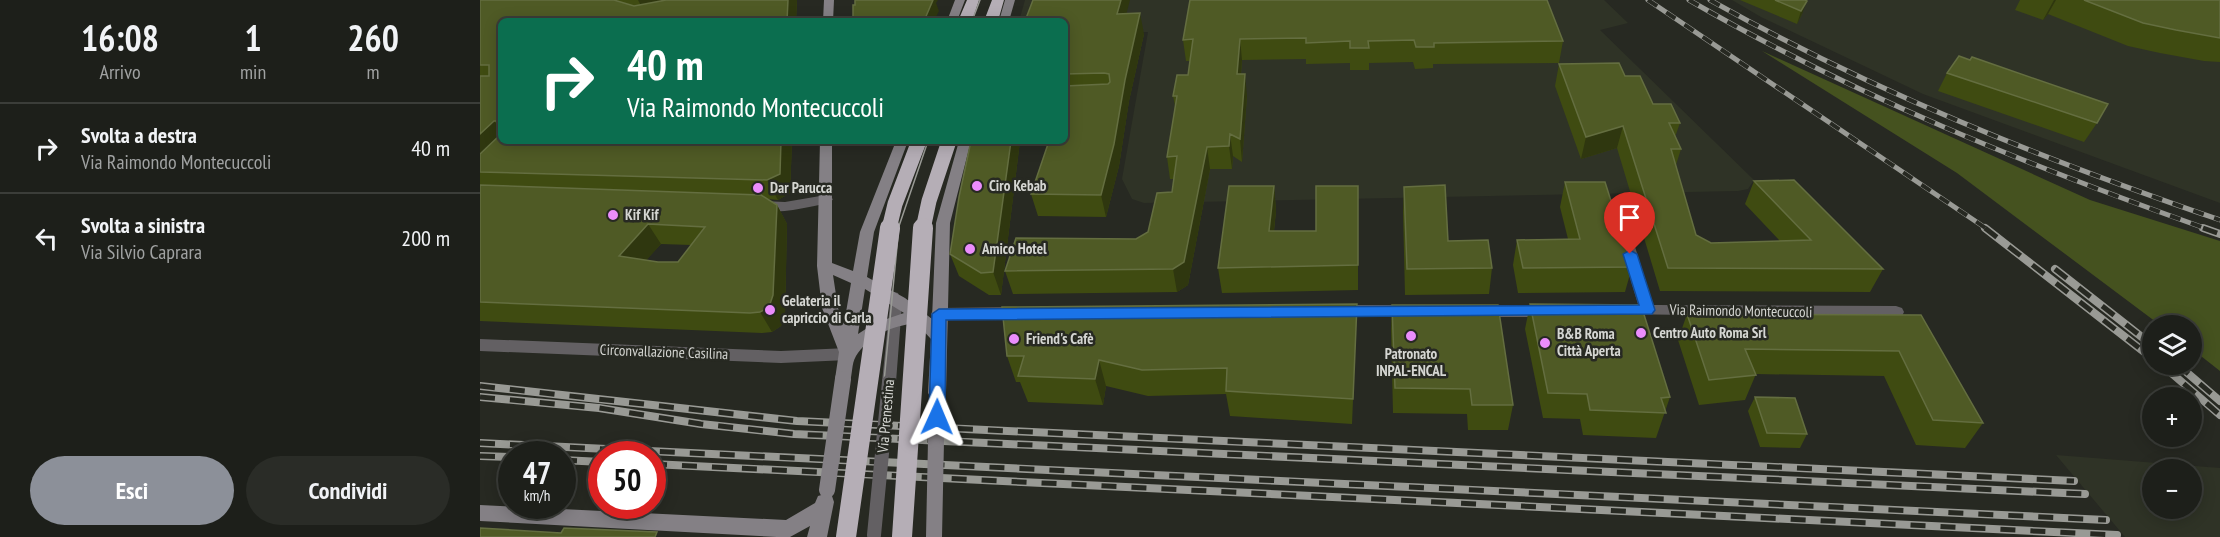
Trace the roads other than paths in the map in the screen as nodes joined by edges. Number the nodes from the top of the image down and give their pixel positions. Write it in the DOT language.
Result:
graph roads {
  1 [pos="829,0"];
  2 [pos="960,0"];
  3 [pos="973,0"];
  4 [pos="998,0"];
  5 [pos="1010,0"];
  6 [pos="828,18"];
  7 [pos="953,18"];
  8 [pos="966,18"];
  9 [pos="992,18"];
  10 [pos="1005,18"];
  11 [pos="826,144"];
  12 [pos="901,144"];
  13 [pos="918,144"];
  14 [pos="948,144"];
  15 [pos="964,144"];
  16 [pos="826,199"];
  17 [pos="750,206"];
  18 [pos="1617,211"];
  19 [pos="824,266"];
  20 [pos="860,279"];
  21 [pos="894,296"];
  22 [pos="1565,310"];
  23 [pos="1612,310"];
  24 [pos="1647,310"];
  25 [pos="1424,311"];
  26 [pos="1459,311"];
  27 [pos="1318,312"];
  28 [pos="1896,312"];
  29 [pos="1035,313"];
  30 [pos="939,314"];
  31 [pos="923,319"];
  32 [pos="895,322"];
  33 [pos="938,336"];
  34 [pos="480,345"];
  35 [pos="848,354"];
  36 [pos="825,499"];
  37 [pos="480,513"];
  38 [pos="785,533"];
  39 [pos="874,536"];
  40 [pos="818,537"];
  41 [pos="846,537"];
  42 [pos="902,537"];
  43 [pos="934,537"];
  1 -- 6 [label="main road"];
  2 -- 7 [label="main road"];
  3 -- 8 [label="highway"];
  4 -- 9 [label="highway"];
  5 -- 10 [label="main road"];
  11 -- 16 [label="main road"];
  12 -- 20 [label="main road"];
  13 -- 41 [label="highway, bridge"];
  14 -- 42 [label="highway, bridge"];
  15 -- 30 [label="main road"];
  16 -- 17 [label="street"];
  16 -- 19 [label="main road"];
  18 -- 24 [label="street"];
  19 -- 20 [label="main road"];
  19 -- 35 [label="main road"];
  20 -- 21 [label="main road"];
  20 -- 35 [label="main road"];
  21 -- 31 [label="main road"];
  21 -- 32 [label="lane, Via Prenestina"];
  22 -- 26 [label="street"];
  23 -- 24 [label="street, Via Raimondo Montecuccoli"];
  24 -- 28 [label="street, Via Raimondo Montecuccoli"];
  25 -- 27 [label="street"];
  29 -- 30 [label="street"];
  30 -- 33 [label="main road"];
  31 -- 32 [label="main road"];
  31 -- 33 [label="main road"];
  32 -- 35 [label="main road"];
  32 -- 39 [label="lane, Via Prenestina, bridge"];
  33 -- 43 [label="main road, bridge"];
  34 -- 35 [label="street, Circonvallazione Casilina"];
  35 -- 36 [label="main road, bridge"];
  36 -- 38 [label="main road"];
  36 -- 40 [label="main road"];
  37 -- 38 [label="main road"];
}
